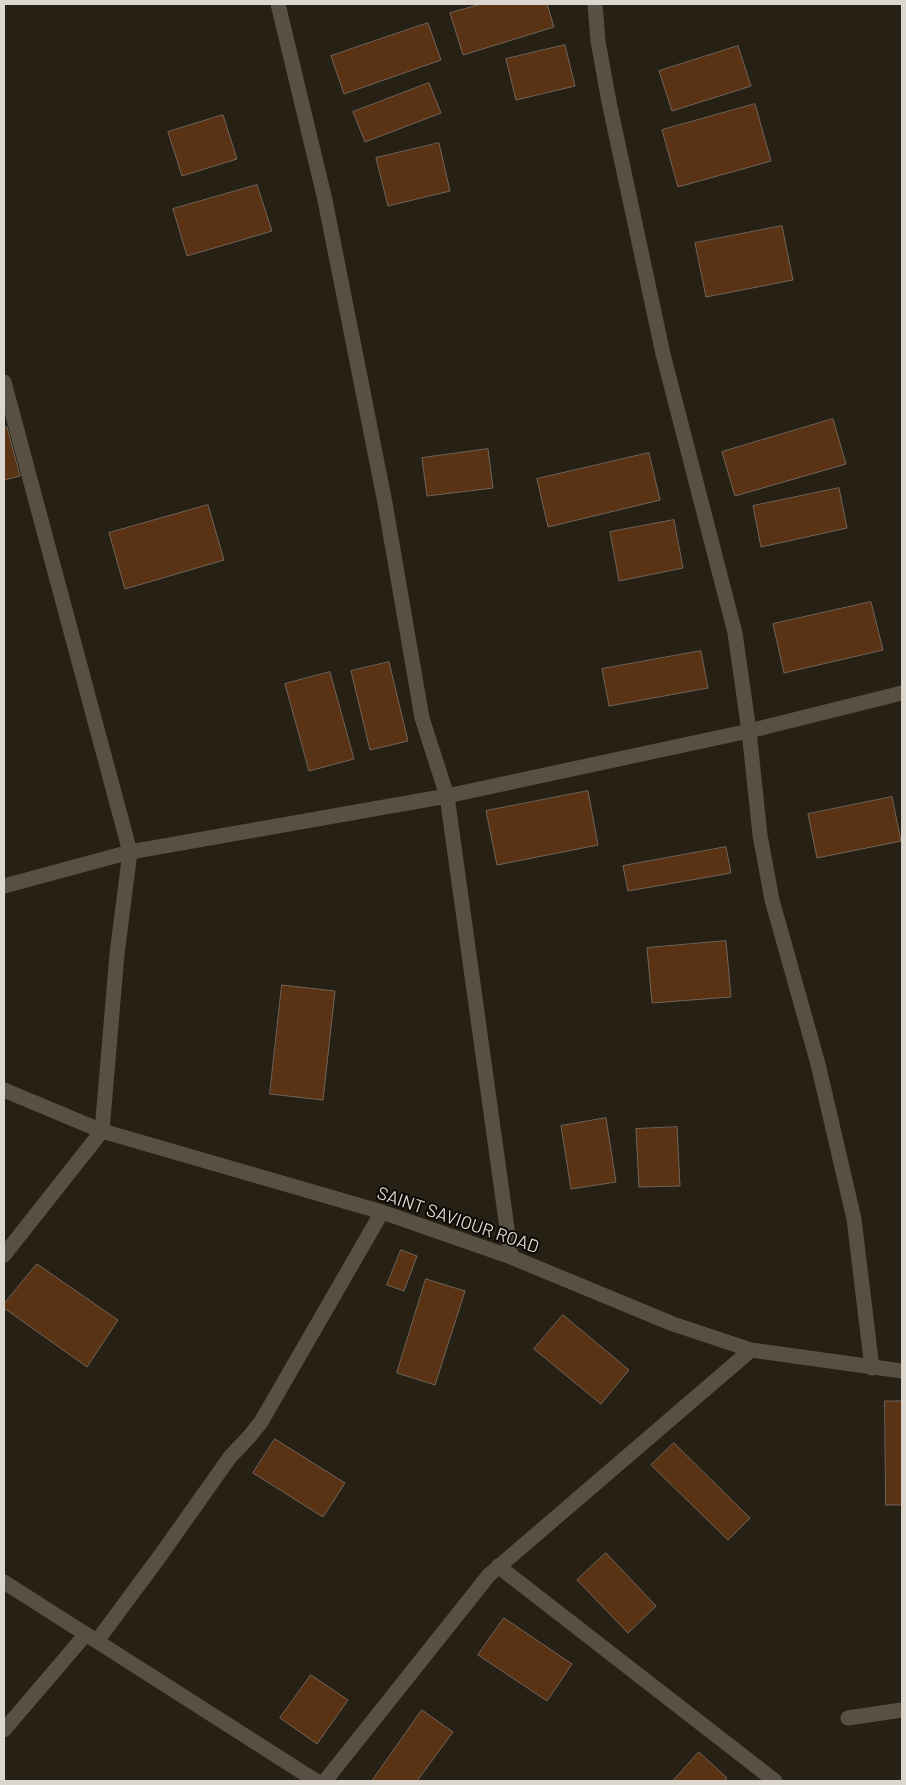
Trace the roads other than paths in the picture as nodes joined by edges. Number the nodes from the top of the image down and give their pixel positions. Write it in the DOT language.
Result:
graph roads {
  1 [pos="278,4"];
  2 [pos="595,4"];
  3 [pos="4,382"];
  4 [pos="902,693"];
  5 [pos="749,731"];
  6 [pos="447,796"];
  7 [pos="130,852"];
  8 [pos="4,886"];
  9 [pos="4,1090"];
  10 [pos="102,1131"];
  11 [pos="382,1212"];
  12 [pos="4,1255"];
  13 [pos="511,1257"];
  14 [pos="751,1350"];
  15 [pos="872,1368"];
  16 [pos="902,1371"];
  17 [pos="498,1566"];
  18 [pos="4,1582"];
  19 [pos="92,1638"];
  20 [pos="902,1710"];
  21 [pos="848,1718"];
  22 [pos="4,1730"];
  23 [pos="316,1781"];
  24 [pos="326,1781"];
  25 [pos="775,1781"];
  1 -- 6 [label="street"];
  2 -- 5 [label="street"];
  3 -- 7 [label="street"];
  4 -- 5 [label="street"];
  5 -- 6 [label="street"];
  5 -- 15 [label="street"];
  6 -- 7 [label="street"];
  6 -- 13 [label="street"];
  7 -- 8 [label="street"];
  7 -- 10 [label="street"];
  9 -- 10 [label="street, SAINT SAVIOUR ROAD"];
  10 -- 11 [label="street, SAINT SAVIOUR ROAD"];
  10 -- 12 [label="street"];
  11 -- 13 [label="street, SAINT SAVIOUR ROAD"];
  11 -- 19 [label="street"];
  13 -- 14 [label="street, SAINT SAVIOUR ROAD"];
  14 -- 15 [label="street, SAINT SAVIOUR ROAD"];
  14 -- 17 [label="street"];
  15 -- 16 [label="street, SAINT SAVIOUR ROAD"];
  17 -- 24 [label="street"];
  17 -- 25 [label="street"];
  18 -- 19 [label="street"];
  19 -- 22 [label="street"];
  19 -- 23 [label="street"];
  20 -- 21 [label="street"];
}
